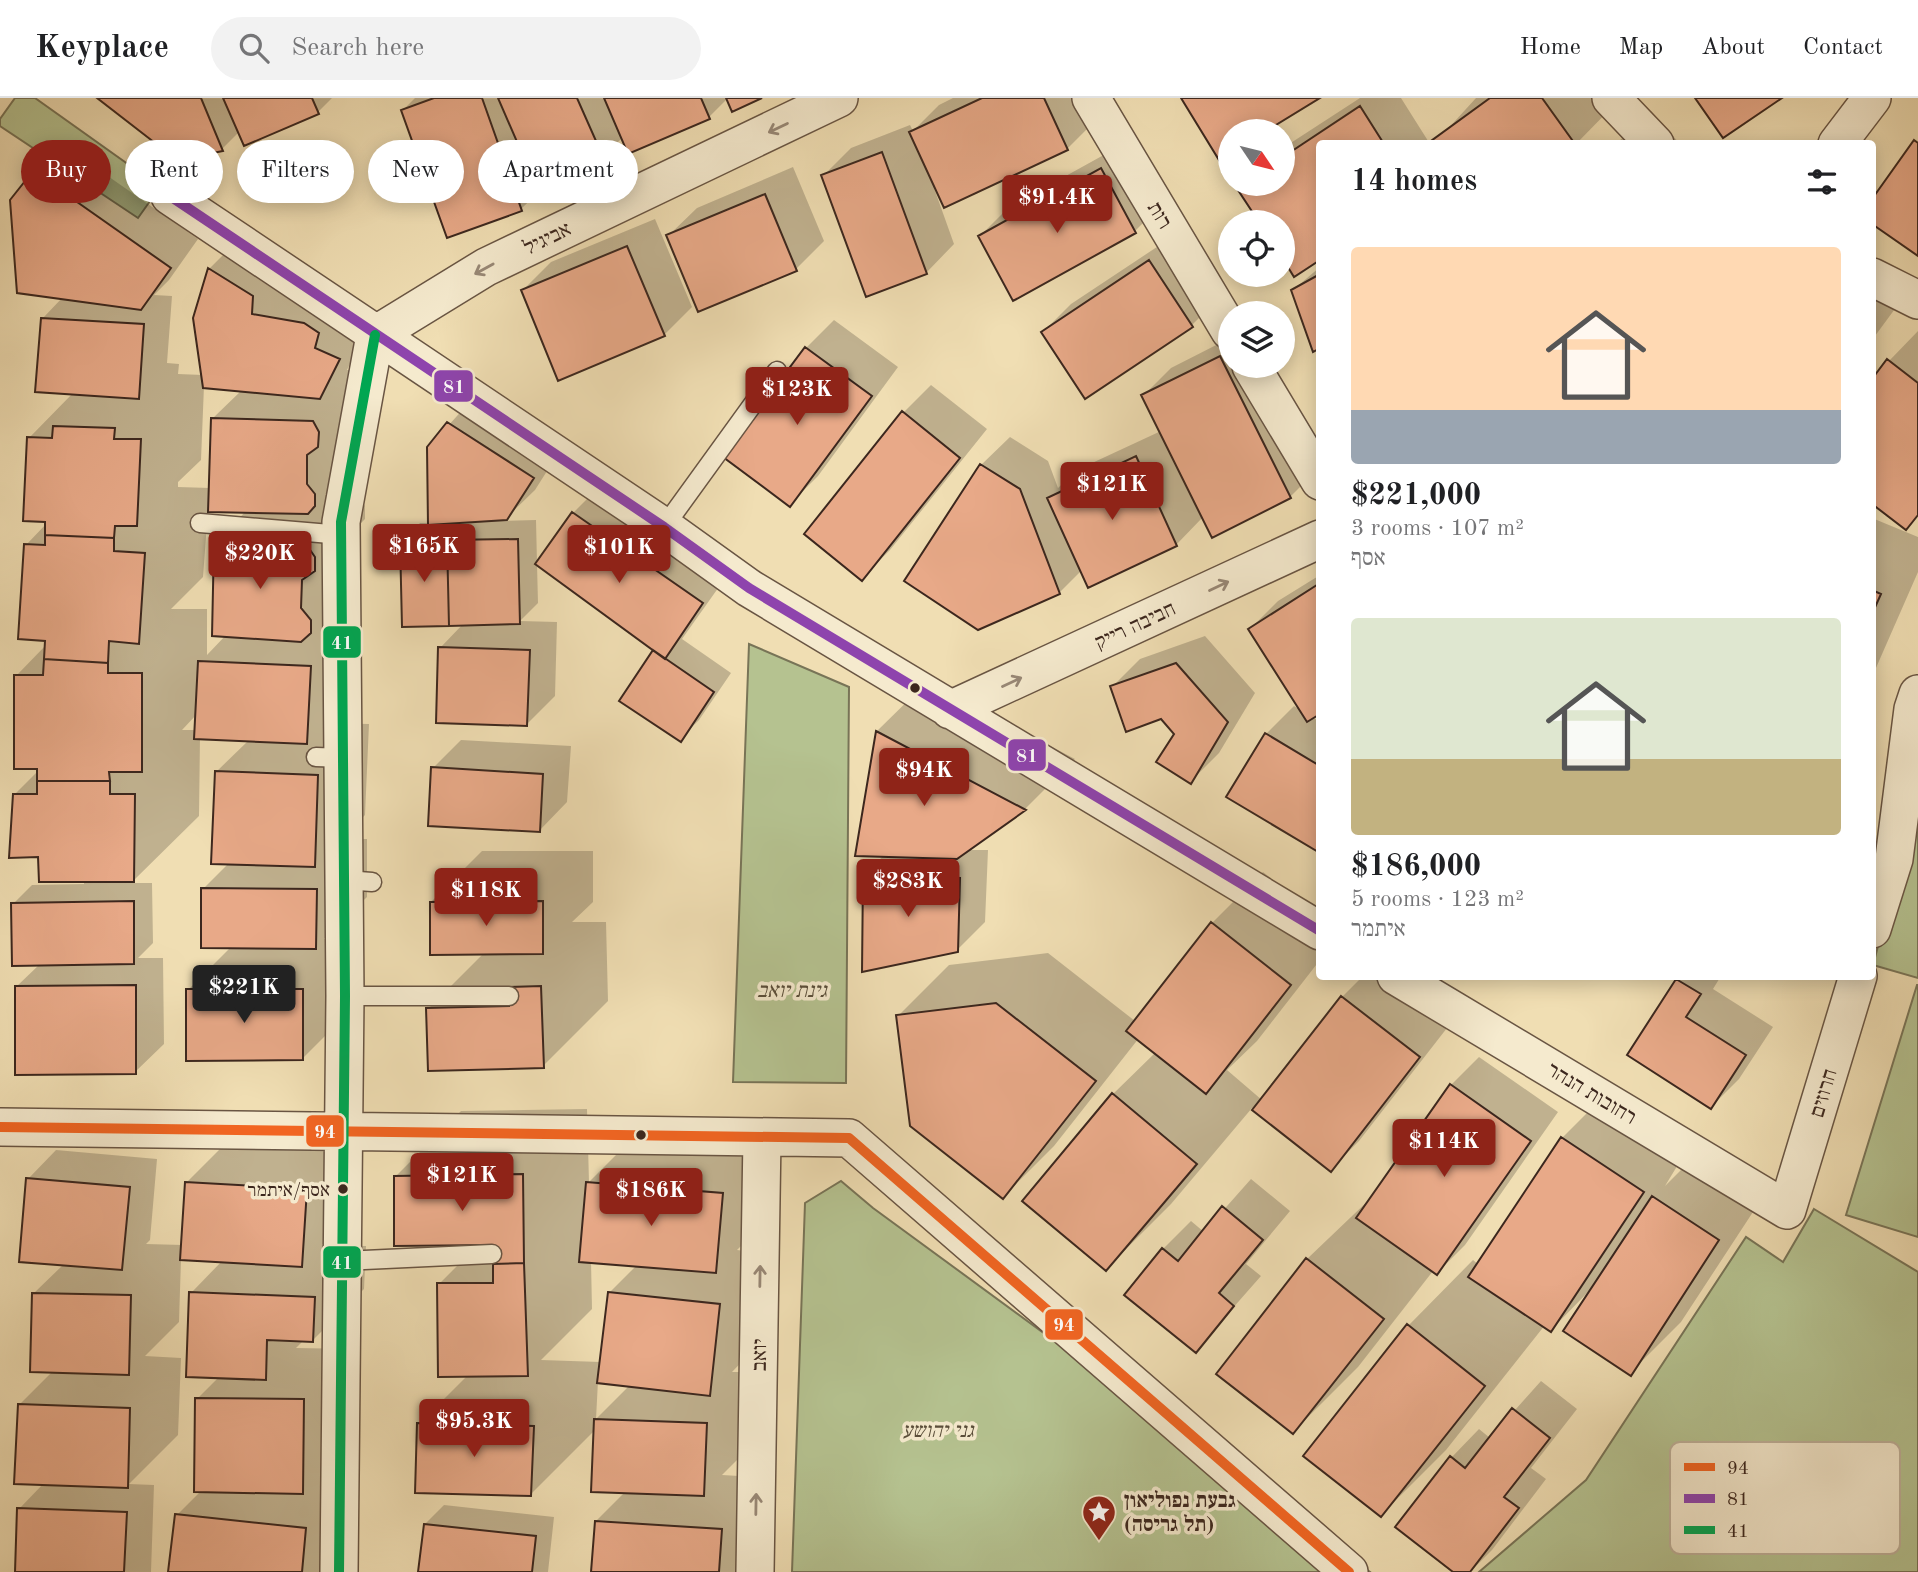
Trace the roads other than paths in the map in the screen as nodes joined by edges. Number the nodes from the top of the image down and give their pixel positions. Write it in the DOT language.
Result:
graph roads {
  1 [pos="839,98"];
  2 [pos="1091,98"];
  3 [pos="1611,98"];
  4 [pos="1872,98"];
  5 [pos="1651,140"];
  6 [pos="1840,140"];
  7 [pos="180,203"];
  8 [pos="1876,279"];
  9 [pos="1918,300"];
  10 [pos="1218,311"];
  11 [pos="375,335"];
  12 [pos="777,371"];
  13 [pos="1258,378"];
  14 [pos="1316,474"];
  15 [pos="200,523"];
  16 [pos="664,527"];
  17 [pos="342,535"];
  18 [pos="1316,541"];
  19 [pos="1918,694"];
  20 [pos="950,710"];
  21 [pos="1883,856"];
  22 [pos="1876,902"];
  23 [pos="1316,929"];
  24 [pos="1403,980"];
  25 [pos="1857,980"];
  26 [pos="345,996"];
  27 [pos="509,996"];
  28 [pos="0,1127"];
  29 [pos="344,1132"];
  30 [pos="762,1137"];
  31 [pos="1787,1210"];
  32 [pos="492,1254"];
  33 [pos="343,1261"];
  34 [pos="339,1572"];
  35 [pos="755,1572"];
  36 [pos="1349,1572"];
  1 -- 11 [label="street, אביגיל, one-way"];
  2 -- 10 [label="street, רות"];
  3 -- 5 [label="street"];
  4 -- 6 [label="street"];
  7 -- 11 [label="street"];
  8 -- 9 [label="street"];
  11 -- 16 [label="street"];
  11 -- 17 [label="street"];
  12 -- 16 [label="lane"];
  13 -- 14 [label="street"];
  15 -- 17 [label="lane"];
  16 -- 20 [label="street"];
  17 -- 26 [label="street"];
  20 -- 18 [label="street, חביבה רייק, one-way"];
  19 -- 21 [label="street"];
  20 -- 23 [label="street"];
  21 -- 22 [label="street"];
  24 -- 31 [label="street, רחובות הנהר"];
  25 -- 31 [label="street, חרוזים"];
  26 -- 27 [label="lane"];
  26 -- 29 [label="street"];
  28 -- 29 [label="street"];
  29 -- 30 [label="street"];
  29 -- 33 [label="street"];
  35 -- 30 [label="street, יואב, one-way"];
  30 -- 36 [label="street"];
  32 -- 33 [label="lane"];
  33 -- 34 [label="street"];
}
